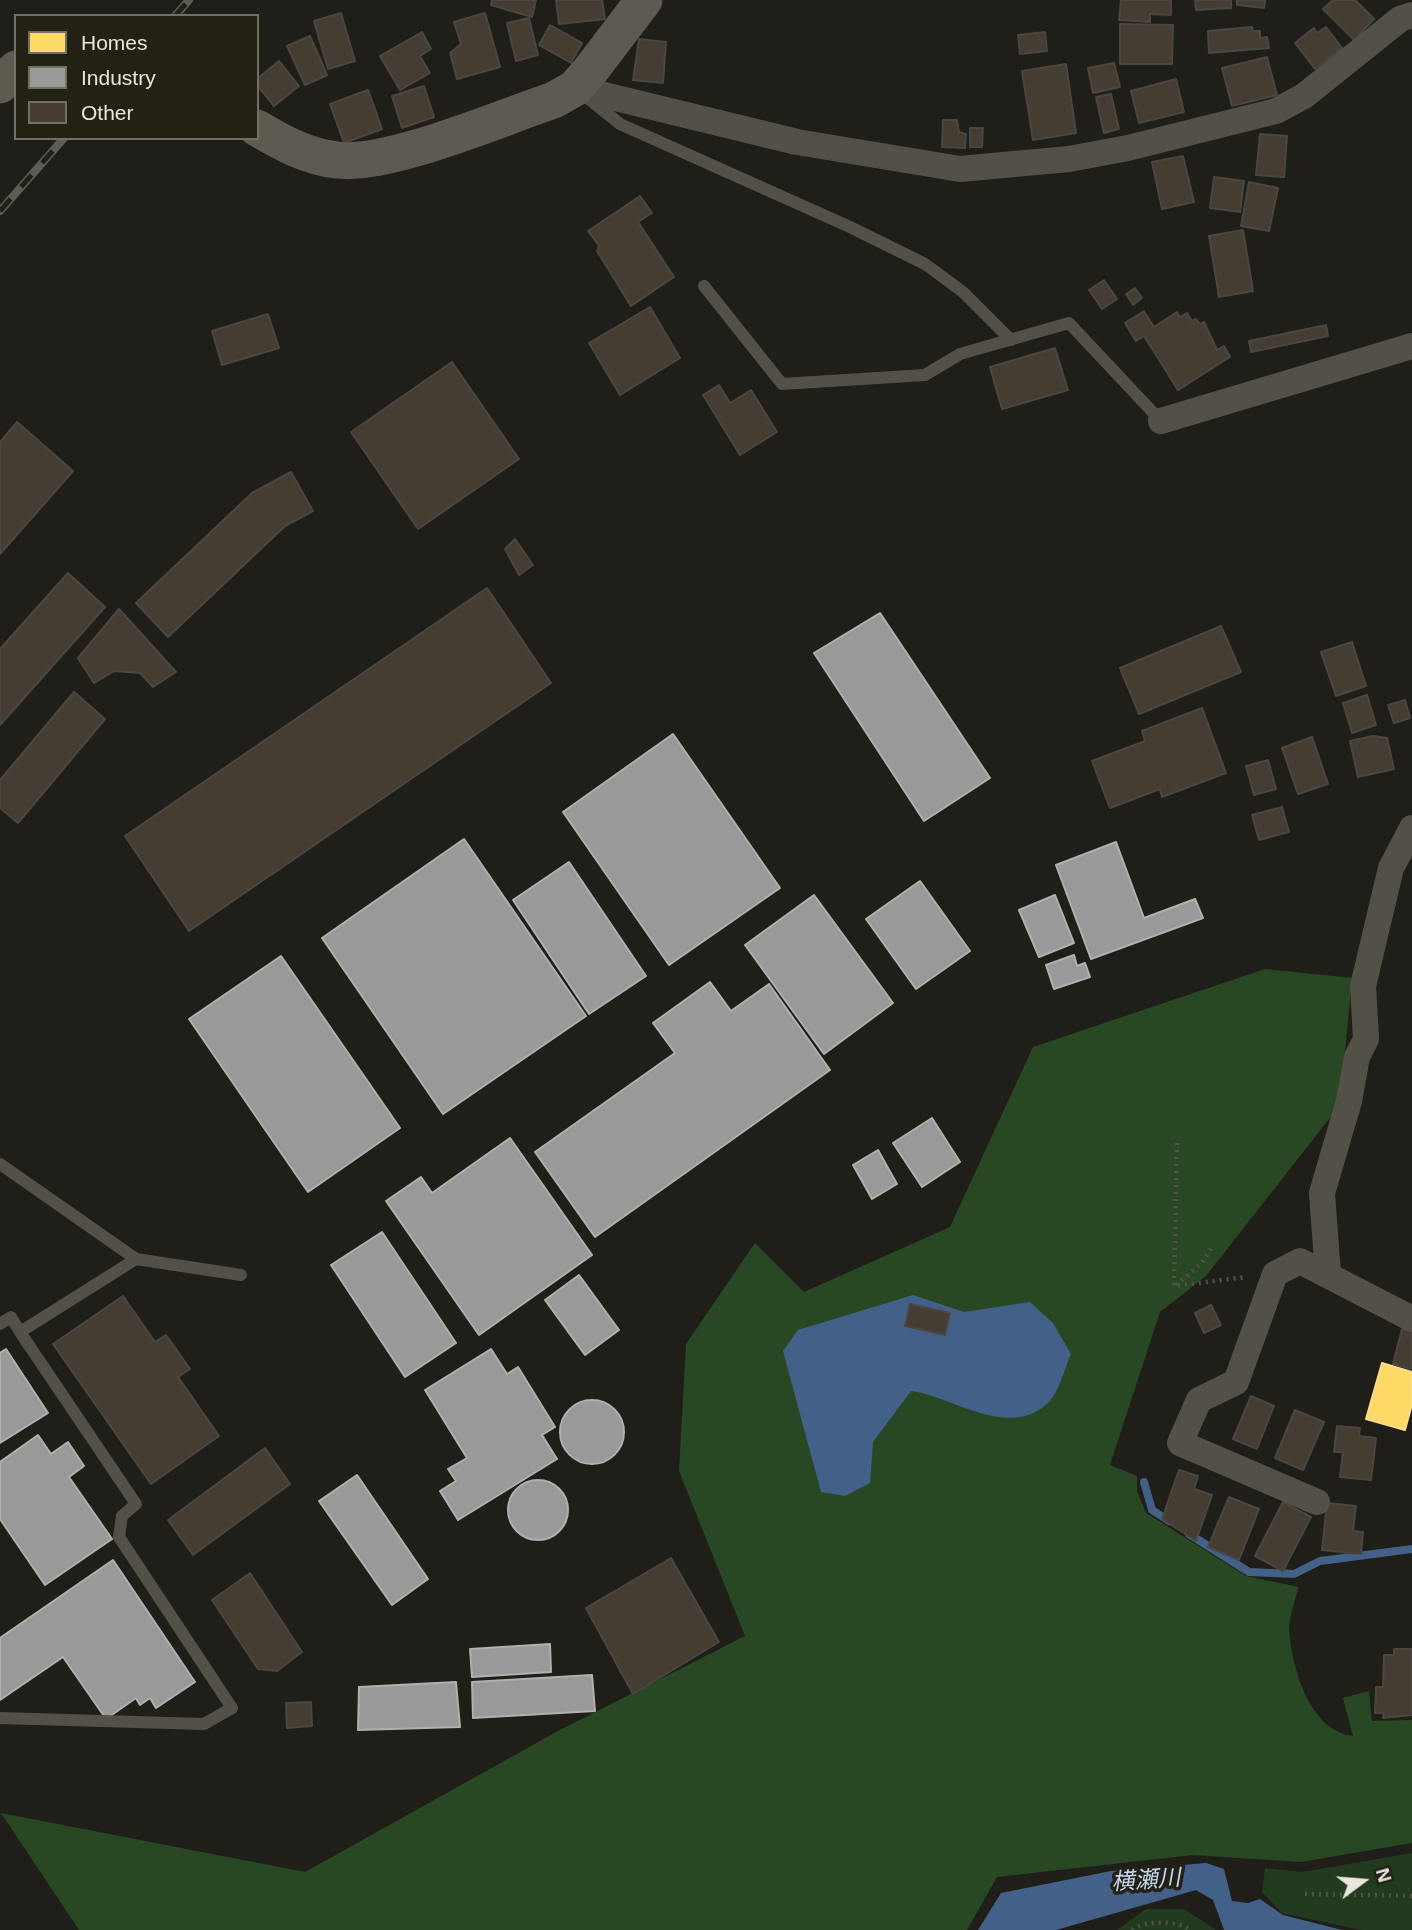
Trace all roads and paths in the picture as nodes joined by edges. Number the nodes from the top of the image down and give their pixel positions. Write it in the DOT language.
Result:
graph roads {
  1 [pos="644,0"];
  2 [pos="1412,15"];
  3 [pos="14,71"];
  4 [pos="0,85"];
  5 [pos="575,88"];
  6 [pos="259,129"];
  7 [pos="705,286"];
  8 [pos="1011,340"];
  9 [pos="1412,346"];
  10 [pos="1161,421"];
  11 [pos="1412,828"];
  12 [pos="1177,1143"];
  13 [pos="0,1164"];
  14 [pos="1211,1248"];
  15 [pos="136,1259"];
  16 [pos="241,1275"];
  17 [pos="1328,1275"];
  18 [pos="1273,1279"];
  19 [pos="1174,1286"];
  20 [pos="1412,1318"];
  21 [pos="0,1324"];
  22 [pos="20,1332"];
  23 [pos="1317,1502"];
  24 [pos="0,1718"];
  25 [pos="1305,1894"];
  26 [pos="1412,1896"];
  27 [pos="1132,1930"];
  28 [pos="1191,1930"];
  1 -- 5 [label="street"];
  2 -- 5 [label="street"];
  3 -- 4 [label="street"];
  5 -- 6 [label="street"];
  5 -- 8 [label="lane"];
  7 -- 8 [label="lane"];
  8 -- 10 [label="lane"];
  9 -- 10 [label="street"];
  11 -- 17 [label="street"];
  12 -- 19 [label="path"];
  13 -- 15 [label="lane"];
  14 -- 19 [label="path"];
  15 -- 16 [label="lane"];
  15 -- 22 [label="lane"];
  17 -- 18 [label="street"];
  17 -- 20 [label="street"];
  18 -- 19 [label="path"];
  18 -- 23 [label="street"];
  21 -- 22 [label="lane"];
  22 -- 24 [label="lane"];
  25 -- 26 [label="path"];
  27 -- 28 [label="path"];
}
